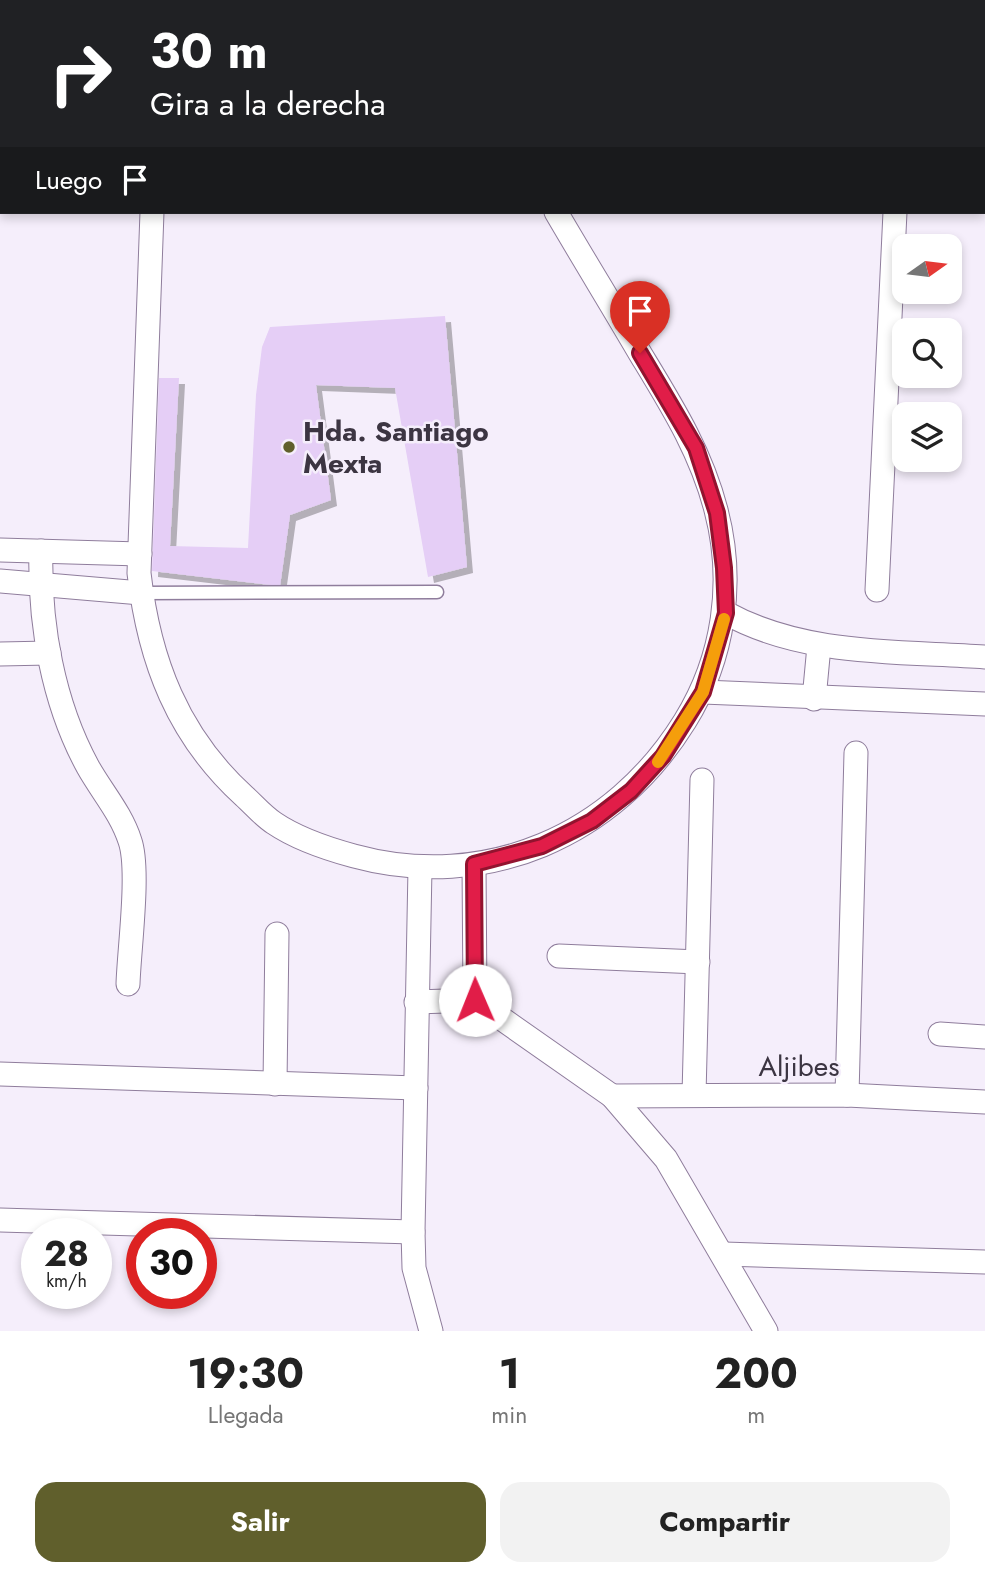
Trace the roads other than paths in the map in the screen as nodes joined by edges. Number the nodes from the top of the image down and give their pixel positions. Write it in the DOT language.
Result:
graph roads {
  1 [pos="152,214"];
  2 [pos="557,214"];
  3 [pos="895,214"];
  4 [pos="0,550"];
  5 [pos="41,551"];
  6 [pos="140,554"];
  7 [pos="0,581"];
  8 [pos="40,584"];
  9 [pos="877,590"];
  10 [pos="437,592"];
  11 [pos="141,593"];
  12 [pos="726,613"];
  13 [pos="819,646"];
  14 [pos="49,653"];
  15 [pos="0,654"];
  16 [pos="985,657"];
  17 [pos="703,692"];
  18 [pos="814,699"];
  19 [pos="985,704"];
  20 [pos="856,753"];
  21 [pos="702,780"];
  22 [pos="474,864"];
  23 [pos="420,868"];
  24 [pos="277,934"];
  25 [pos="559,956"];
  26 [pos="698,962"];
  27 [pos="128,984"];
  28 [pos="475,1000"];
  29 [pos="416,1002"];
  30 [pos="940,1034"];
  31 [pos="985,1037"];
  32 [pos="0,1074"];
  33 [pos="275,1084"];
  34 [pos="416,1088"];
  35 [pos="694,1095"];
  36 [pos="612,1096"];
  37 [pos="847,1096"];
  38 [pos="985,1102"];
  39 [pos="0,1220"];
  40 [pos="413,1232"];
  41 [pos="724,1254"];
  42 [pos="985,1262"];
  43 [pos="431,1331"];
  44 [pos="766,1331"];
  1 -- 6 [label="street"];
  2 -- 12 [label="street"];
  3 -- 9 [label="street"];
  4 -- 5 [label="street"];
  5 -- 6 [label="street"];
  5 -- 8 [label="street"];
  6 -- 11 [label="street"];
  7 -- 8 [label="street"];
  8 -- 11 [label="street"];
  8 -- 14 [label="street"];
  10 -- 11 [label="lane"];
  11 -- 23 [label="street"];
  12 -- 13 [label="street"];
  12 -- 17 [label="street"];
  13 -- 16 [label="street"];
  13 -- 18 [label="street"];
  14 -- 15 [label="street"];
  14 -- 27 [label="street"];
  17 -- 18 [label="street"];
  17 -- 22 [label="street"];
  18 -- 19 [label="street"];
  20 -- 37 [label="street"];
  21 -- 26 [label="street"];
  22 -- 23 [label="street"];
  22 -- 28 [label="street"];
  23 -- 29 [label="street"];
  24 -- 33 [label="street"];
  25 -- 26 [label="street"];
  26 -- 35 [label="street"];
  28 -- 29 [label="street"];
  28 -- 36 [label="street"];
  29 -- 34 [label="street"];
  30 -- 31 [label="street"];
  32 -- 33 [label="street"];
  33 -- 34 [label="street"];
  34 -- 40 [label="street"];
  35 -- 36 [label="street, Aljibes"];
  35 -- 37 [label="street, Aljibes"];
  36 -- 41 [label="street"];
  37 -- 38 [label="street, Aljibes"];
  39 -- 40 [label="street"];
  40 -- 43 [label="street"];
  41 -- 42 [label="street"];
  41 -- 44 [label="street"];
}
